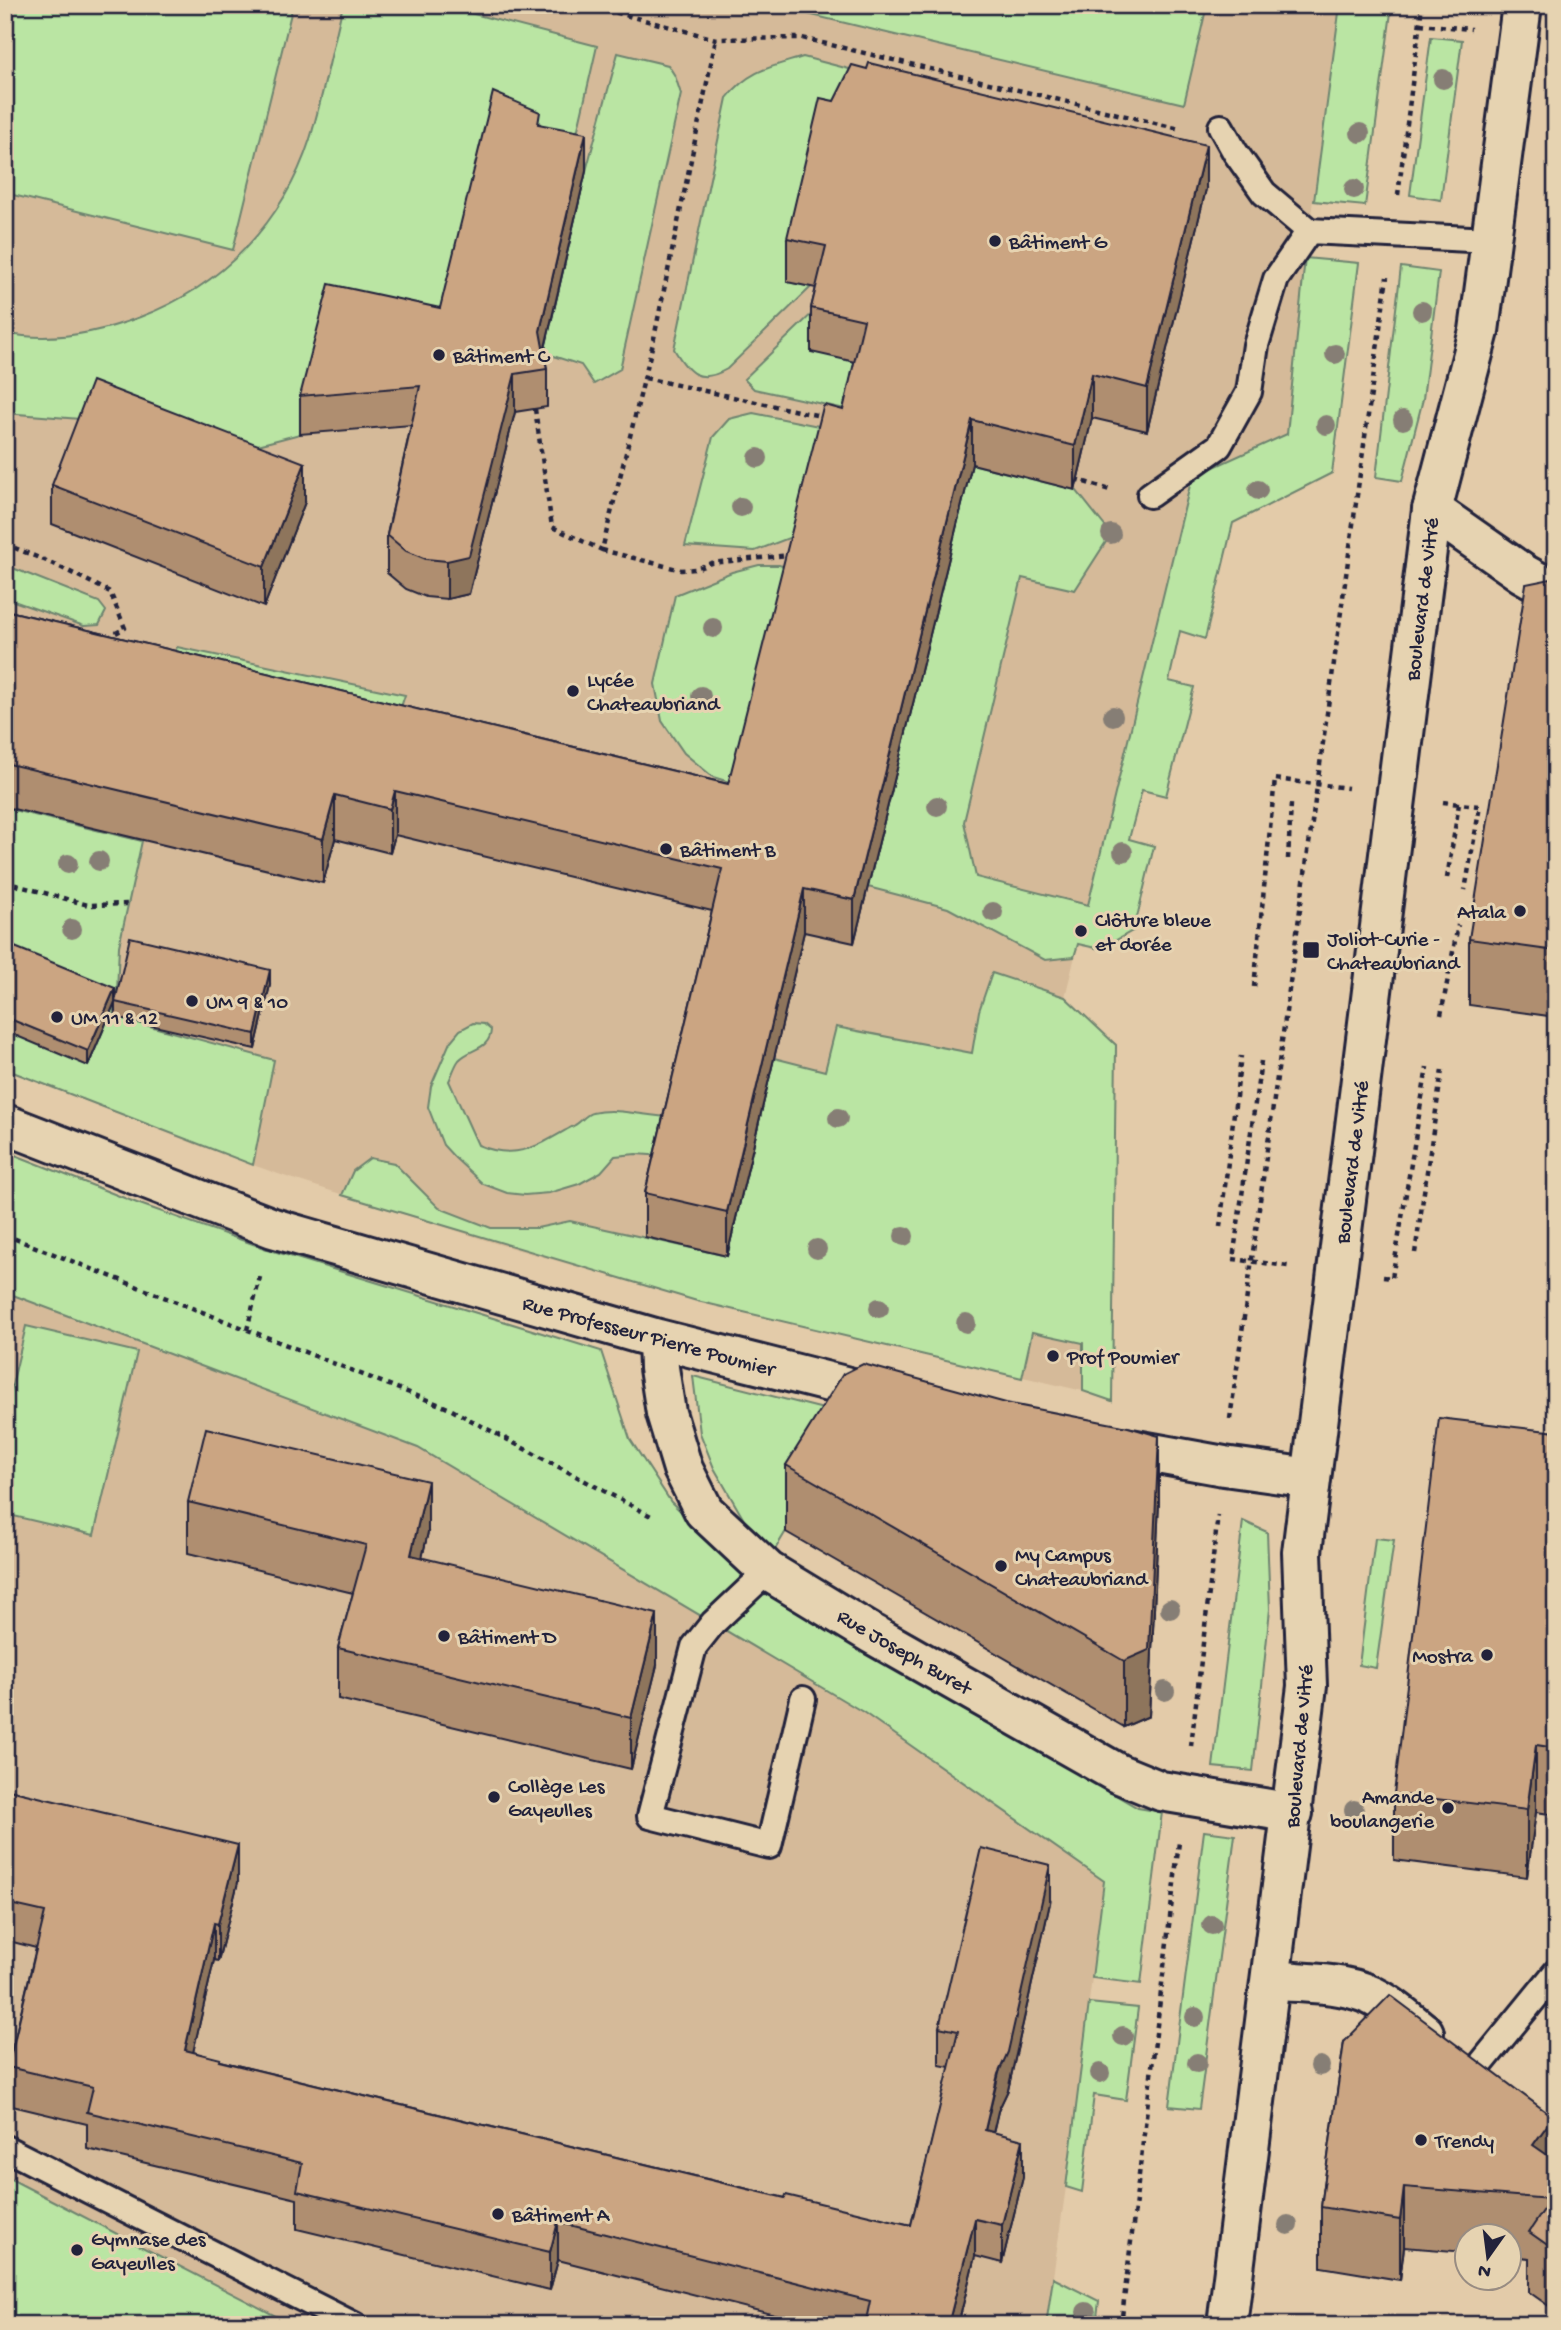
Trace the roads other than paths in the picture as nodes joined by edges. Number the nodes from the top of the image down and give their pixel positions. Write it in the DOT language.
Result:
graph roads {
  1 [pos="1522,5"];
  2 [pos="1221,127"];
  3 [pos="1309,231"];
  4 [pos="1490,240"];
  5 [pos="1150,495"];
  6 [pos="1432,510"];
  7 [pos="1556,592"];
  8 [pos="5,1124"];
  9 [pos="658,1339"];
  10 [pos="922,1406"];
  11 [pos="1069,1437"];
  12 [pos="1310,1478"];
  13 [pos="768,1571"];
  14 [pos="803,1699"];
  15 [pos="1293,1813"];
  16 [pos="1556,1972"];
  17 [pos="1272,1980"];
  18 [pos="1476,2070"];
  19 [pos="1506,2092"];
  20 [pos="5,2148"];
  21 [pos="354,2325"];
  22 [pos="1227,2325"];
  1 -- 4 [label="street, Boulevard de Vitré"];
  2 -- 3 [label="lane"];
  3 -- 4 [label="lane"];
  3 -- 5 [label="lane"];
  4 -- 6 [label="street, Boulevard de Vitré"];
  6 -- 7 [label="street"];
  6 -- 12 [label="street, Boulevard de Vitré"];
  8 -- 9 [label="street, Rue Professeur Pierre Poumier"];
  9 -- 10 [label="street, Rue Professeur Pierre Poumier"];
  9 -- 13 [label="street, Rue Joseph Buret"];
  11 -- 12 [label="street"];
  12 -- 15 [label="street, Boulevard de Vitré"];
  13 -- 14 [label="lane"];
  13 -- 15 [label="street, Rue Joseph Buret"];
  15 -- 17 [label="street, Boulevard de Vitré"];
  16 -- 18 [label="lane"];
  17 -- 18 [label="street"];
  17 -- 22 [label="street, Boulevard de Vitré"];
  18 -- 19 [label="street"];
  20 -- 21 [label="lane"];
}
